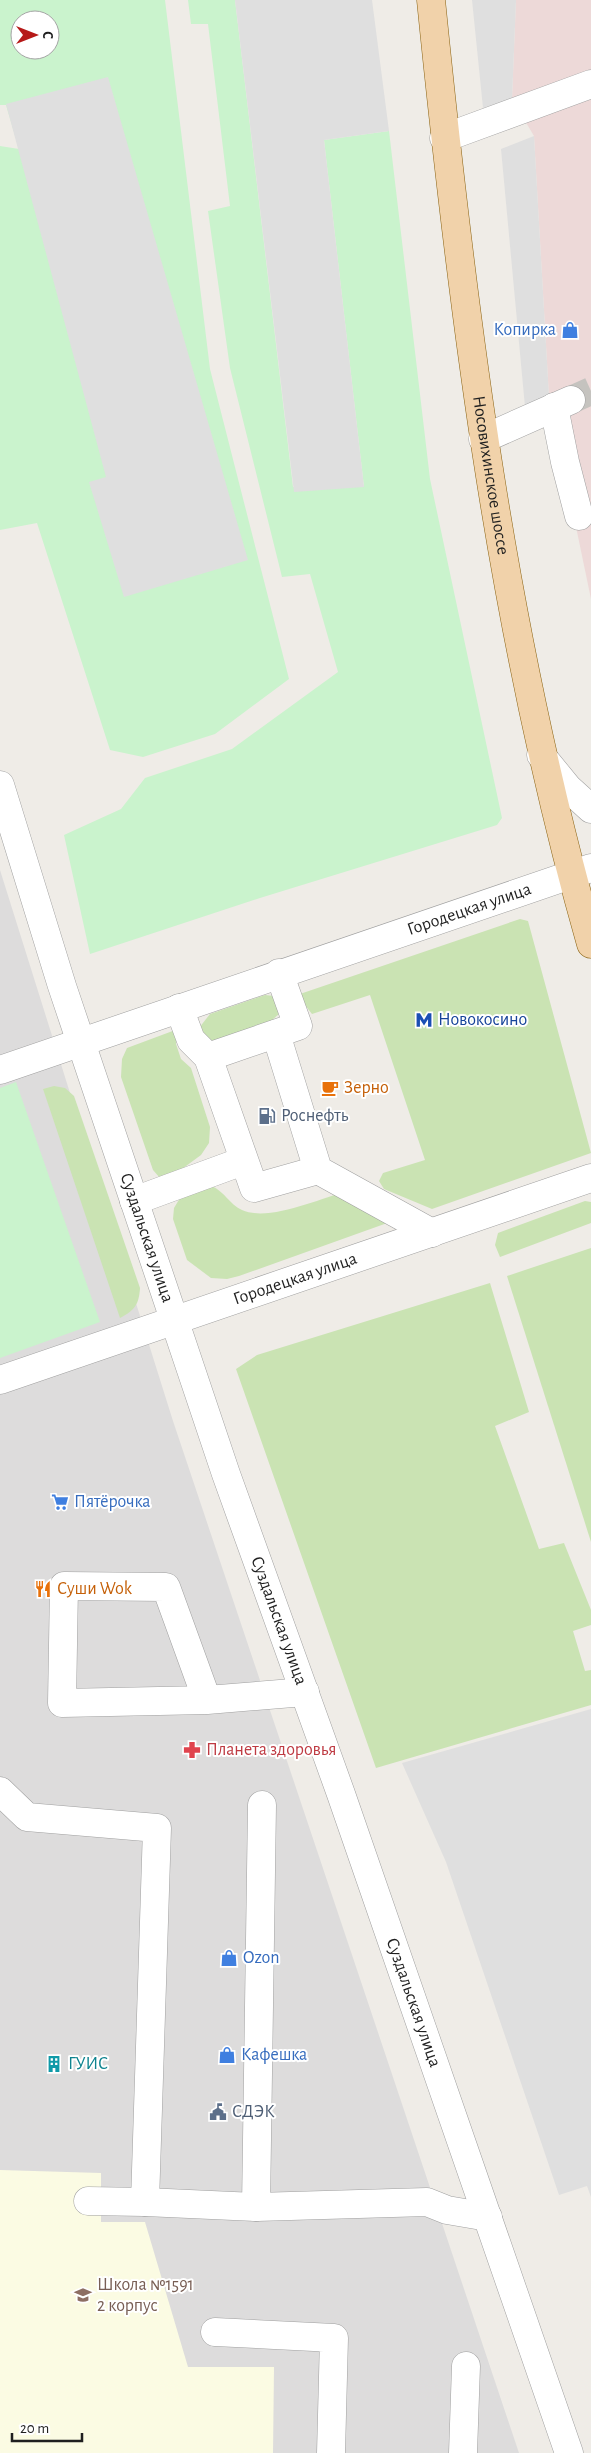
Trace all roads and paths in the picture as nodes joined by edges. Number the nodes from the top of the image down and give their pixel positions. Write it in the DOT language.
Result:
graph roads {
  1 [pos="431,0"];
  2 [pos="591,84"];
  3 [pos="444,138"];
  4 [pos="483,439"];
  5 [pos="579,516"];
  6 [pos="541,755"];
  7 [pos="0,785"];
  8 [pos="591,809"];
  9 [pos="581,870"];
  10 [pos="591,944"];
  11 [pos="280,973"];
  12 [pos="179,1008"];
  13 [pos="276,1034"];
  14 [pos="80,1043"];
  15 [pos="208,1057"];
  16 [pos="0,1070"];
  17 [pos="243,1161"];
  18 [pos="318,1170"];
  19 [pos="591,1178"];
  20 [pos="134,1201"];
  21 [pos="432,1233"];
  22 [pos="174,1321"];
  23 [pos="0,1380"];
  24 [pos="305,1692"];
  25 [pos="207,1700"];
  26 [pos="0,1791"];
  27 [pos="262,1805"];
  28 [pos="88,2201"];
  29 [pos="145,2202"];
  30 [pos="256,2207"];
  31 [pos="488,2217"];
  32 [pos="215,2332"];
  33 [pos="466,2366"];
  34 [pos="331,2453"];
  35 [pos="463,2453"];
  36 [pos="569,2453"];
  1 -- 3 [label="main road, Носовихинское шоссе"];
  2 -- 3 [label="street"];
  3 -- 4 [label="main road, Носовихинское шоссе"];
  4 -- 5 [label="street"];
  4 -- 6 [label="main road, Носовихинское шоссе"];
  6 -- 8 [label="street"];
  6 -- 9 [label="main road, Носовихинское шоссе"];
  7 -- 14 [label="street, Суздальская улица"];
  9 -- 10 [label="main road, Носовихинское шоссе"];
  9 -- 11 [label="street, Городецкая улица"];
  11 -- 12 [label="street, Городецкая улица"];
  11 -- 13 [label="street"];
  12 -- 14 [label="street, Городецкая улица"];
  12 -- 15 [label="street"];
  13 -- 15 [label="street"];
  13 -- 18 [label="street"];
  14 -- 16 [label="street, Городецкая улица"];
  14 -- 20 [label="street, Суздальская улица"];
  15 -- 17 [label="street"];
  17 -- 18 [label="street"];
  17 -- 20 [label="street"];
  18 -- 21 [label="street"];
  19 -- 21 [label="street, Городецкая улица"];
  20 -- 22 [label="street, Суздальская улица"];
  21 -- 22 [label="street, Городецкая улица"];
  22 -- 23 [label="street, Городецкая улица"];
  22 -- 24 [label="street, Суздальская улица"];
  24 -- 25 [label="street"];
  24 -- 31 [label="street, Суздальская улица"];
  25 -- 25 [label="street"];
  26 -- 29 [label="street"];
  27 -- 30 [label="street"];
  28 -- 29 [label="street"];
  29 -- 30 [label="street"];
  30 -- 31 [label="street"];
  31 -- 36 [label="street, Суздальская улица"];
  32 -- 34 [label="street"];
  33 -- 35 [label="street"];
}
